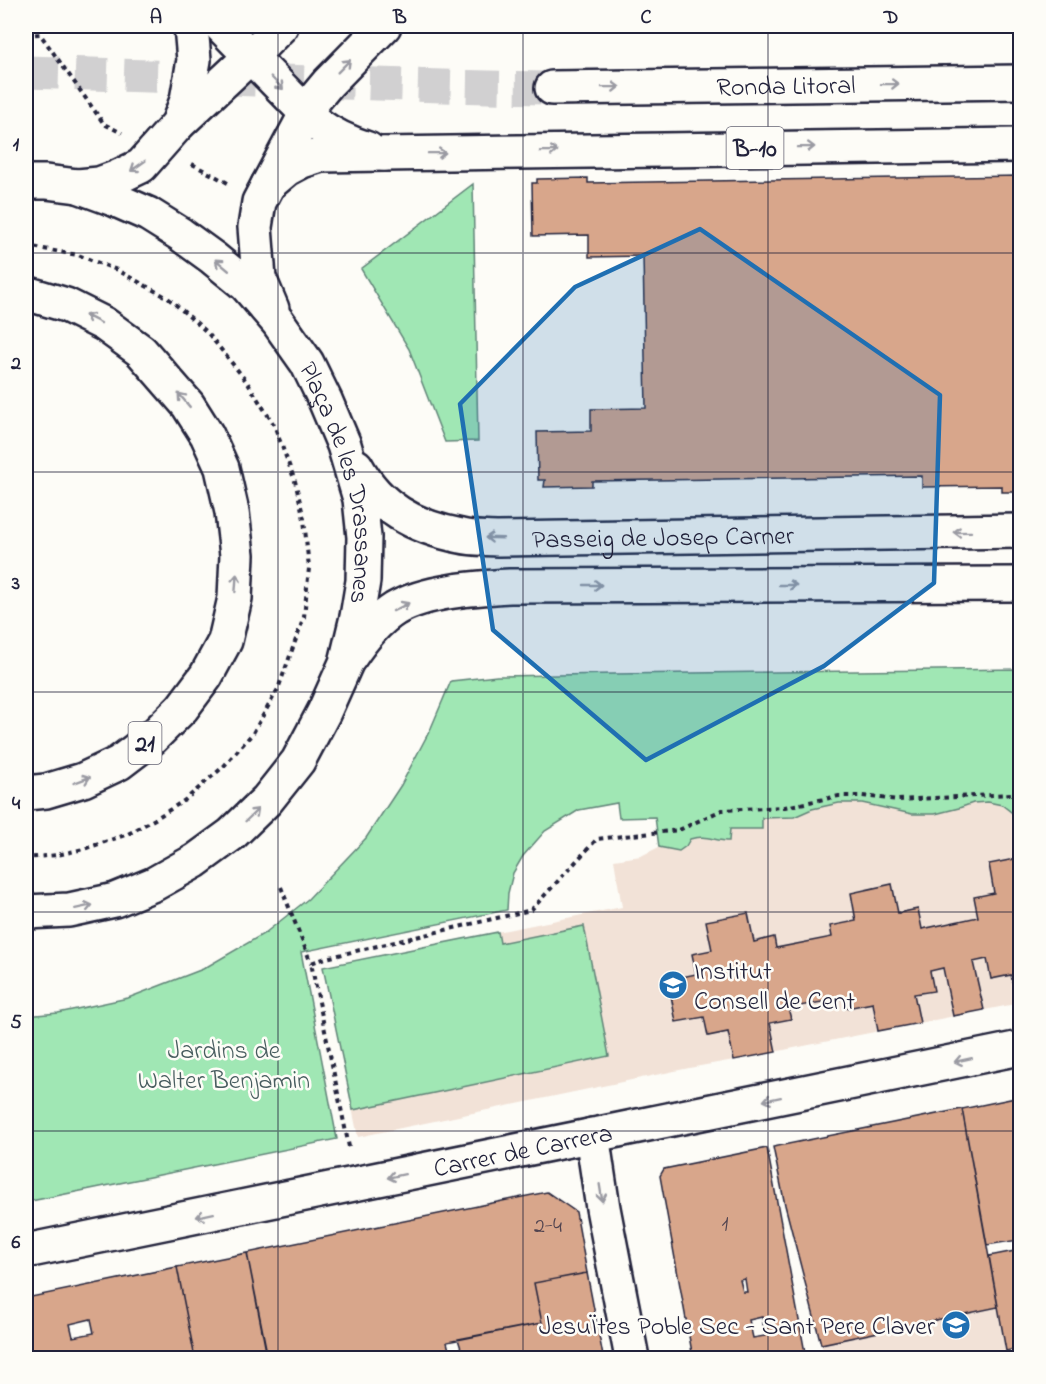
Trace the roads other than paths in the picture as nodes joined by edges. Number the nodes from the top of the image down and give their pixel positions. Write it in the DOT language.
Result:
graph roads {
  1 [pos="191,26"];
  2 [pos="221,26"];
  3 [pos="281,26"];
  4 [pos="384,26"];
  5 [pos="251,56"];
  6 [pos="1020,82"];
  7 [pos="552,88"];
  8 [pos="306,113"];
  9 [pos="178,124"];
  10 [pos="1020,145"];
  11 [pos="384,154"];
  12 [pos="26,182"];
  13 [pos="268,185"];
  14 [pos="78,186"];
  15 [pos="26,293"];
  16 [pos="278,322"];
  17 [pos="344,445"];
  18 [pos="1020,531"];
  19 [pos="1020,584"];
  20 [pos="346,663"];
  21 [pos="26,793"];
  22 [pos="26,912"];
  23 [pos="1020,1048"];
  24 [pos="592,1136"];
  25 [pos="26,1251"];
  26 [pos="632,1359"];
  1 -- 9 [label="main road"];
  2 -- 5 [label="main road"];
  3 -- 5 [label="main road"];
  8 -- 4 [label="main road, one-way"];
  5 -- 8 [label="main road, one-way"];
  5 -- 9 [label="main road"];
  7 -- 6 [label="main road, Ronda Litoral, one-way"];
  8 -- 11 [label="main road"];
  8 -- 13 [label="main road"];
  9 -- 14 [label="main road, one-way"];
  11 -- 10 [label="main road, B-10, one-way"];
  11 -- 13 [label="main road, B-10"];
  12 -- 14 [label="main road, Plaça de les Drassanes"];
  13 -- 16 [label="main road"];
  16 -- 14 [label="main road, Plaça de les Drassanes, one-way"];
  21 -- 15 [label="main road, 21, one-way"];
  16 -- 17 [label="main road, Plaça de les Drassanes"];
  18 -- 17 [label="main road, Passeig de Josep Carner, one-way"];
  17 -- 20 [label="main road, Plaça de les Drassanes"];
  20 -- 19 [label="main road, Passeig de Josep Carner, one-way"];
  22 -- 20 [label="main road, Plaça de les Drassanes, one-way"];
  23 -- 24 [label="main road, Carrer de Carrera, one-way"];
  24 -- 25 [label="main road, Carrer de Carrera, one-way"];
  24 -- 26 [label="main road, one-way"];
}
